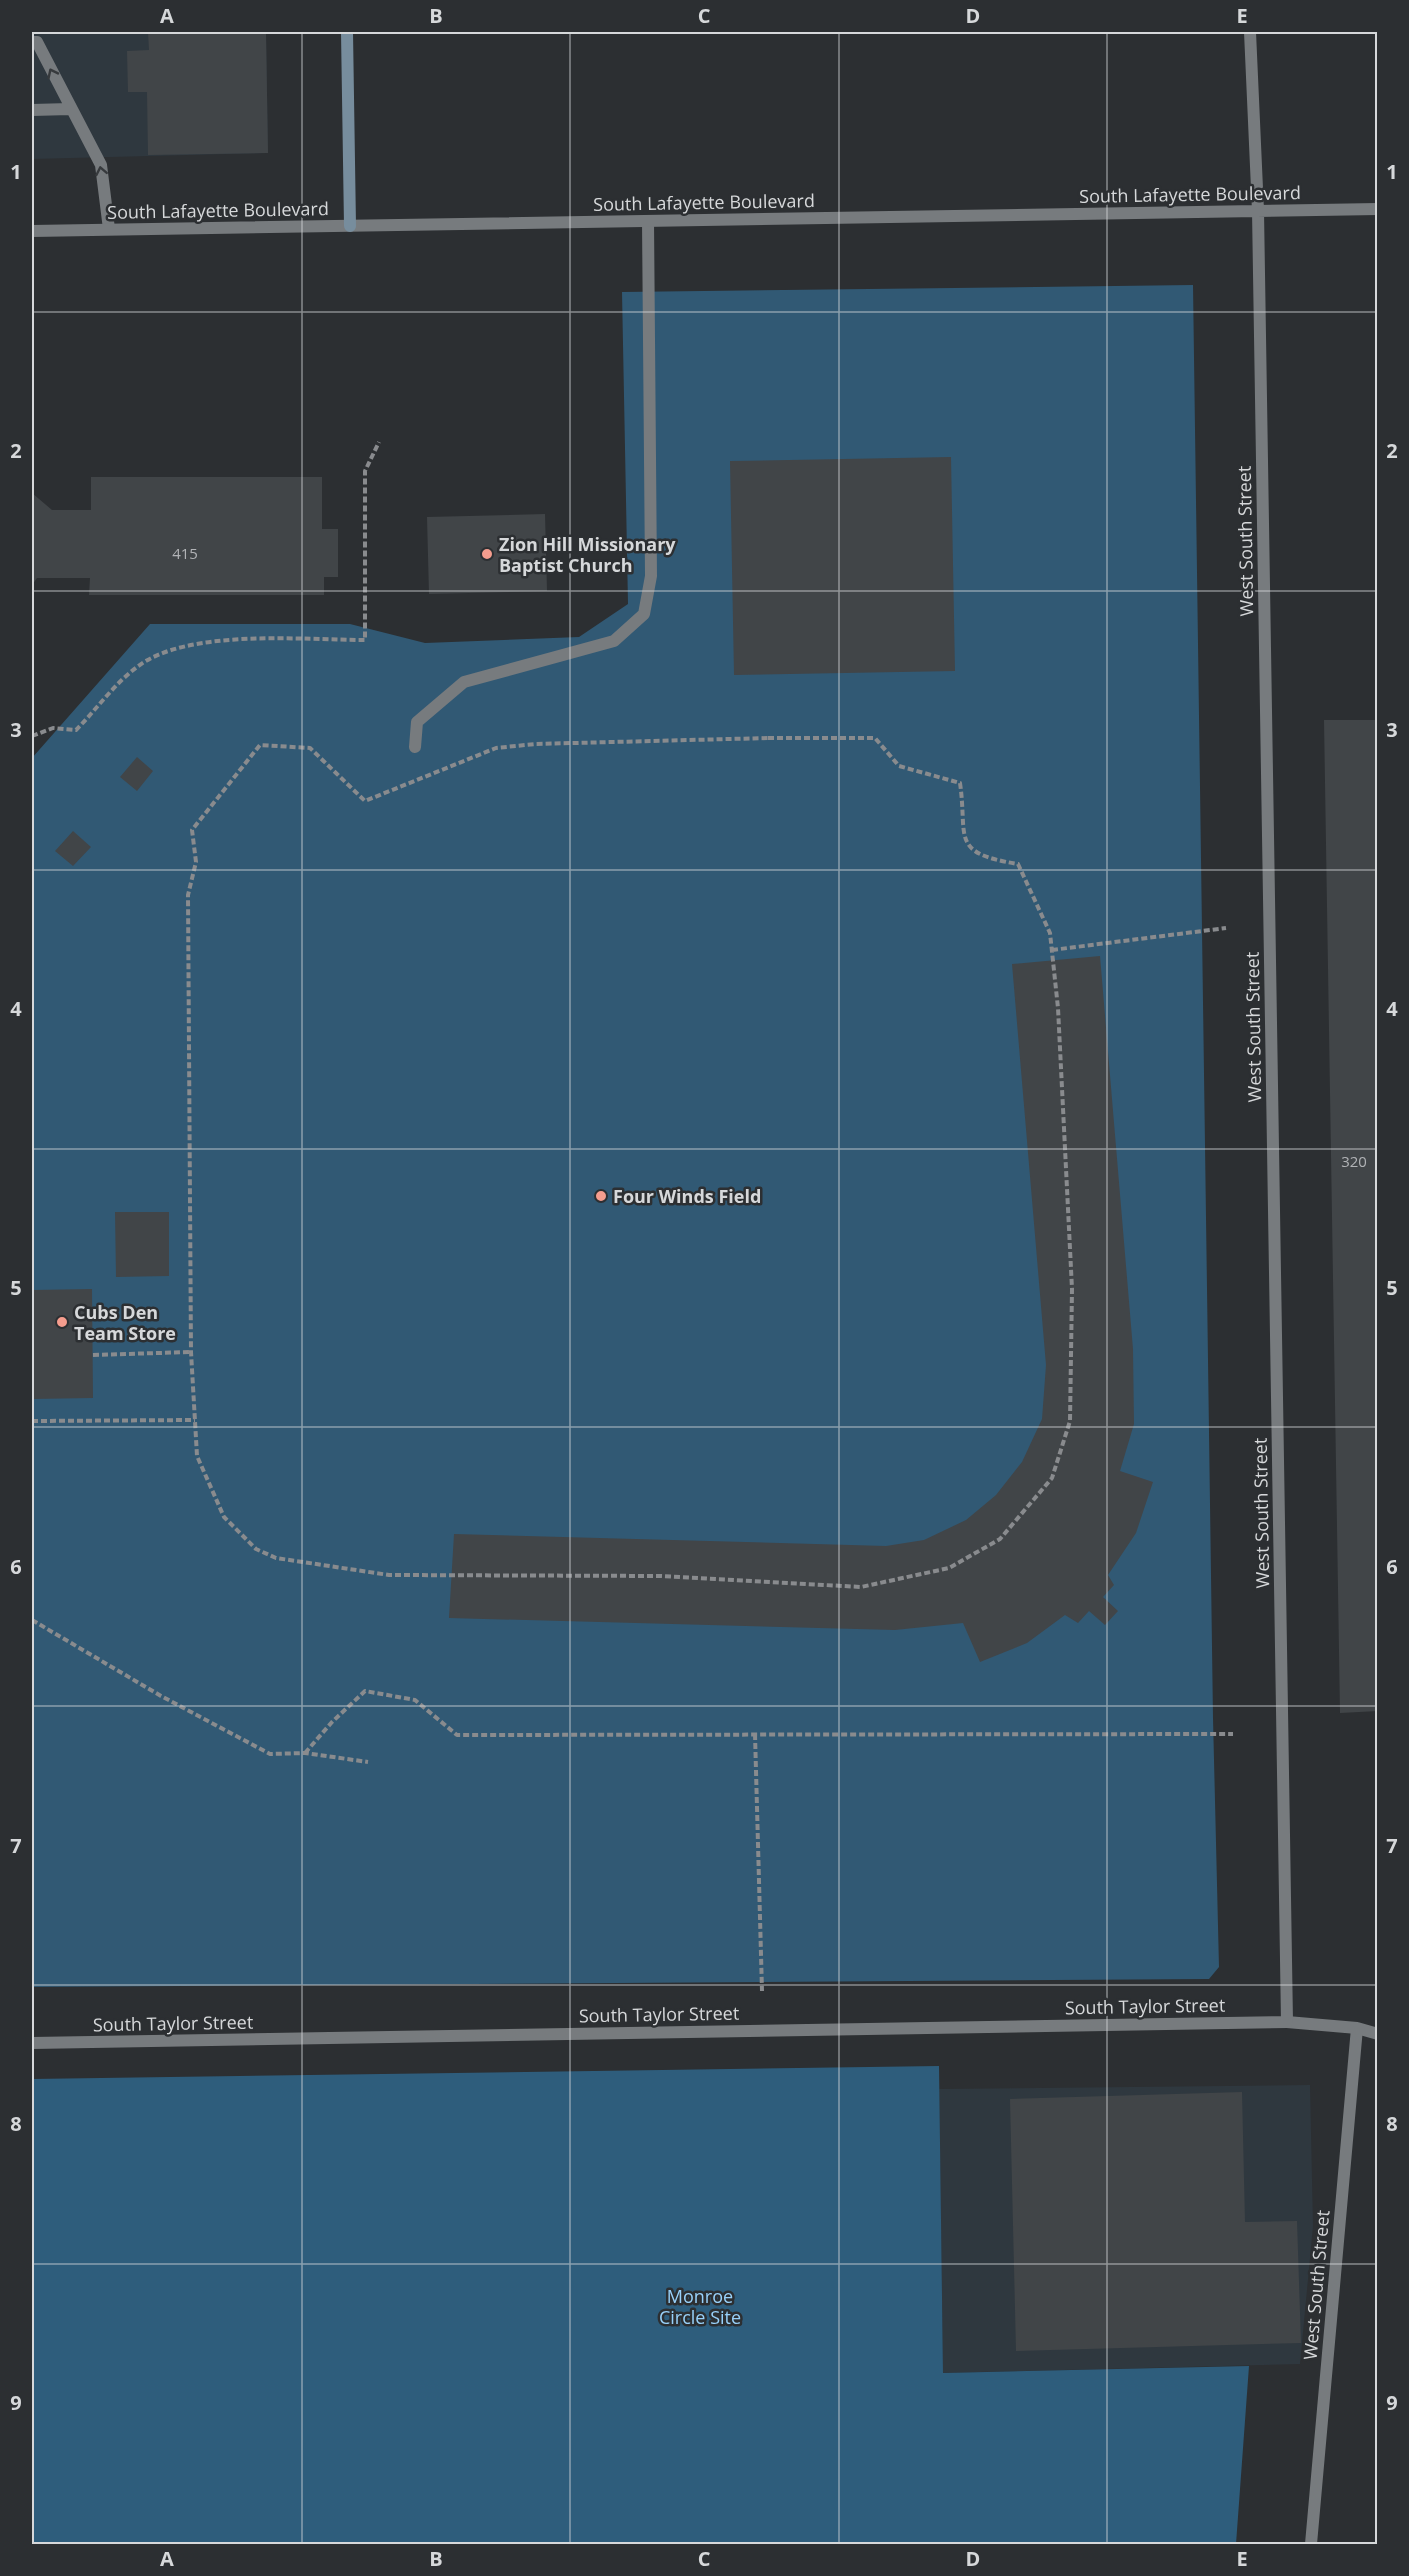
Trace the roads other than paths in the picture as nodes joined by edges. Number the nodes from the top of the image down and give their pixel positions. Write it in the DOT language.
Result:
graph roads {
  1 [pos="347,32"];
  2 [pos="1250,32"];
  3 [pos="32,42"];
  4 [pos="70,109"];
  5 [pos="32,110"];
  6 [pos="1377,209"];
  7 [pos="1258,211"];
  8 [pos="648,221"];
  9 [pos="350,226"];
  10 [pos="109,229"];
  11 [pos="32,231"];
  12 [pos="415,747"];
  13 [pos="1287,2022"];
  14 [pos="1357,2028"];
  15 [pos="1377,2034"];
  16 [pos="32,2043"];
  17 [pos="1311,2544"];
  1 -- 9 [label="main road"];
  2 -- 7 [label="street, West South Street"];
  4 -- 3 [label="street, one-way"];
  4 -- 5 [label="street"];
  10 -- 4 [label="street, one-way"];
  6 -- 7 [label="street, South Lafayette Boulevard"];
  7 -- 8 [label="street, South Lafayette Boulevard"];
  7 -- 13 [label="street, West South Street"];
  8 -- 9 [label="street, South Lafayette Boulevard"];
  8 -- 12 [label="street"];
  9 -- 10 [label="street, South Lafayette Boulevard"];
  10 -- 11 [label="street, South Lafayette Boulevard"];
  13 -- 14 [label="street, South Taylor Street"];
  13 -- 16 [label="street, South Taylor Street"];
  14 -- 15 [label="street, South Taylor Street"];
  14 -- 17 [label="street, West South Street"];
}
